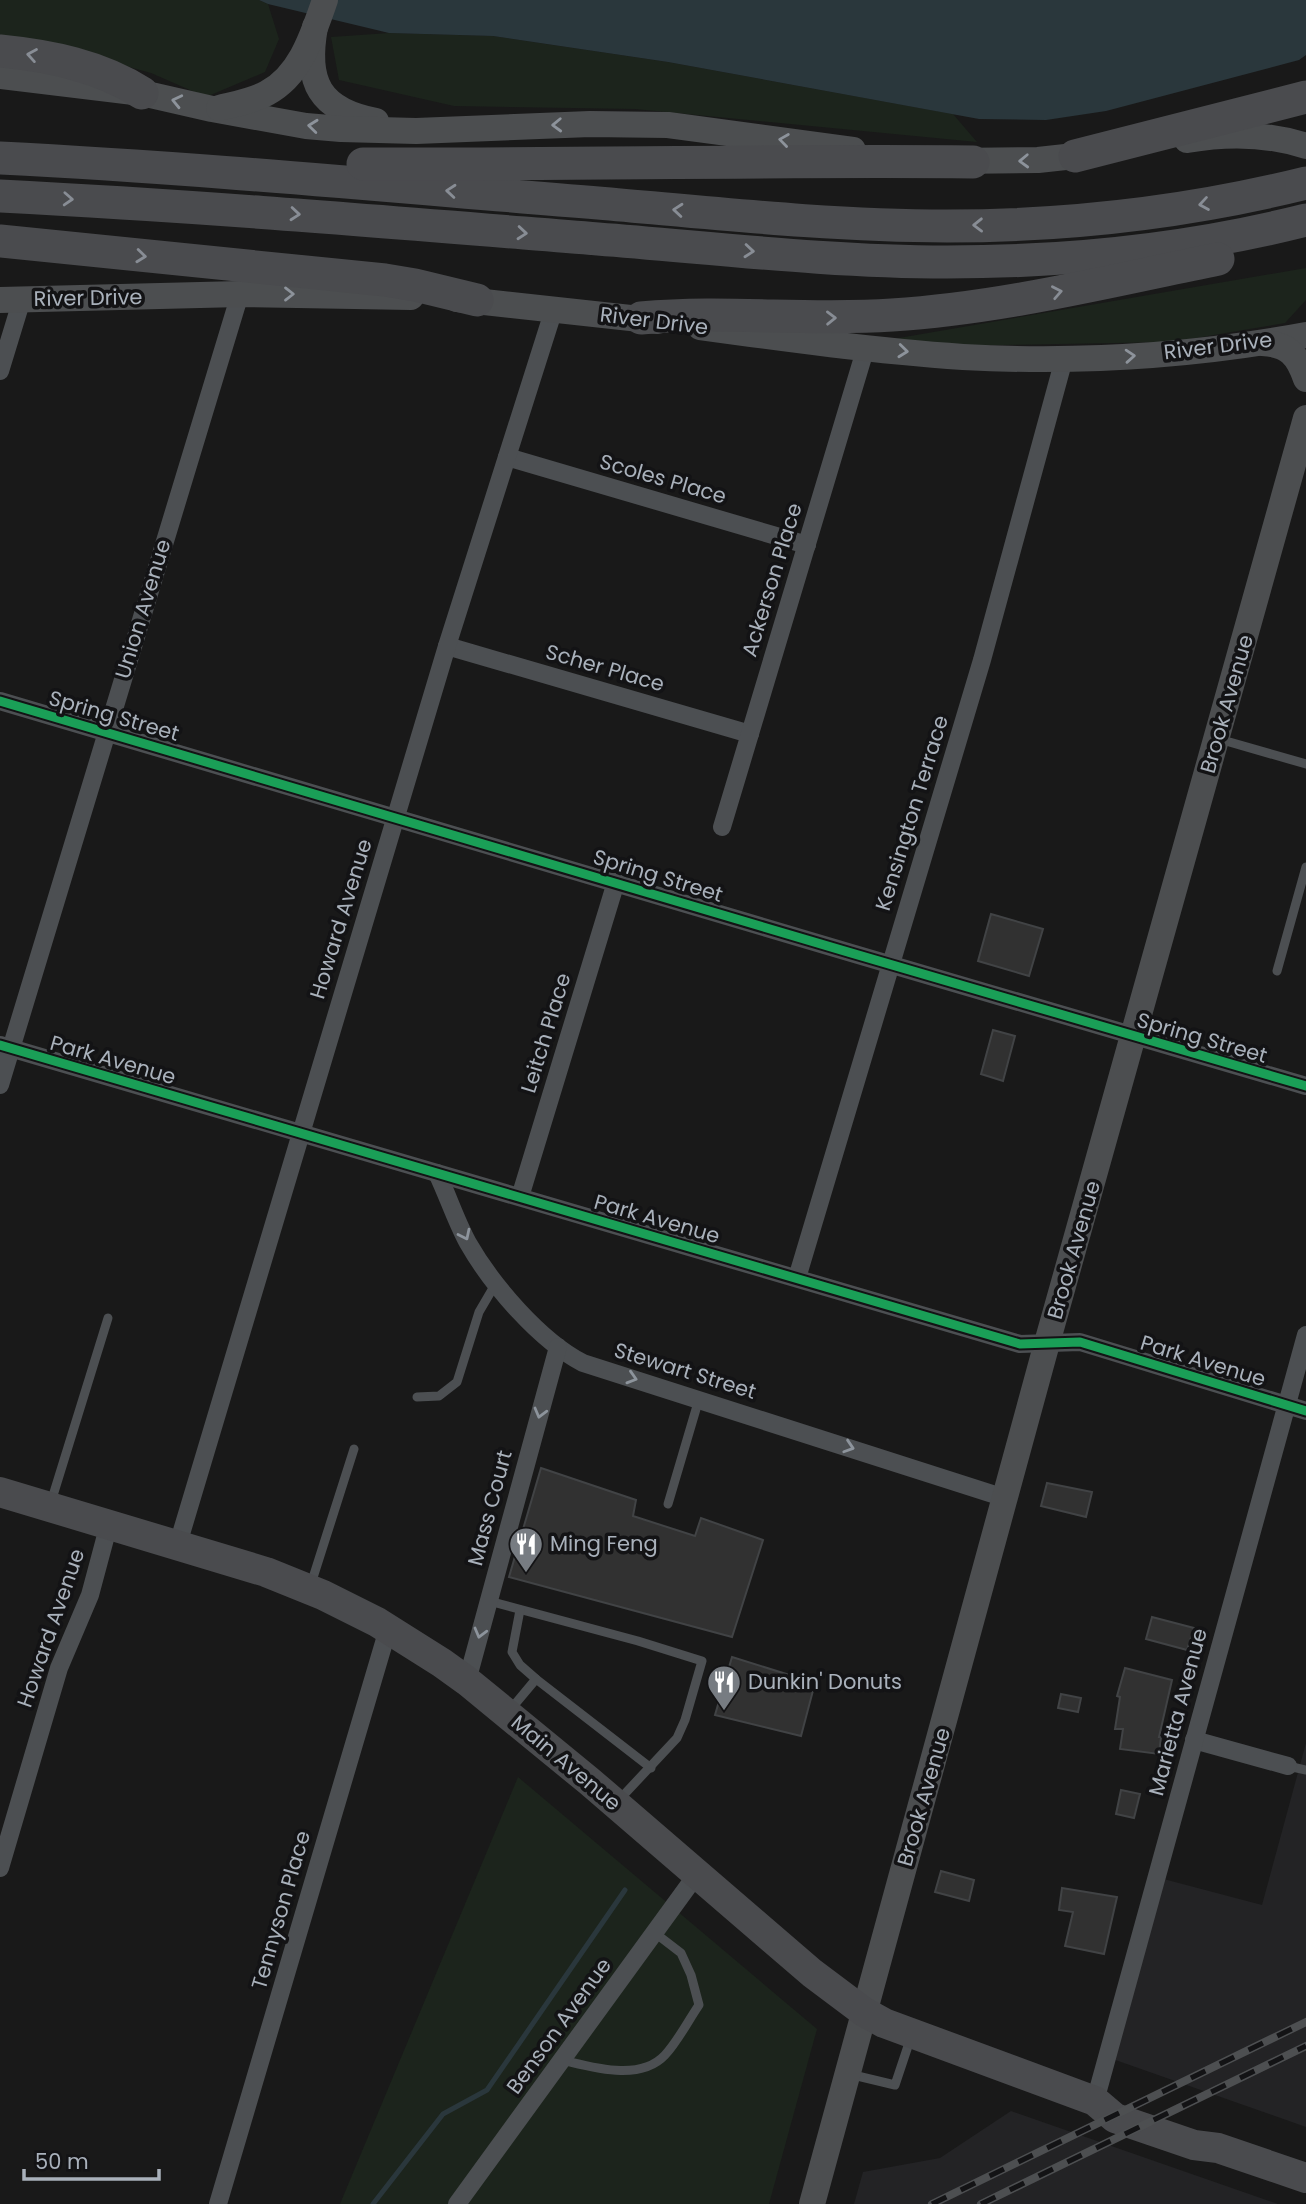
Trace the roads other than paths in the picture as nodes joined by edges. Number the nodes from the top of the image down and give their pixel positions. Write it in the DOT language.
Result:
graph roads {
  1 [pos="325,0"];
  2 [pos="315,27"];
  3 [pos="0,51"];
  4 [pos="0,76"];
  5 [pos="142,93"];
  6 [pos="1306,97"];
  7 [pos="212,110"];
  8 [pos="454,131"];
  9 [pos="1242,135"];
  10 [pos="1306,146"];
  11 [pos="1306,154"];
  12 [pos="1075,156"];
  13 [pos="0,158"];
  14 [pos="973,162"];
  15 [pos="182,169"];
  16 [pos="1306,183"];
  17 [pos="0,196"];
  18 [pos="1303,230"];
  19 [pos="0,241"];
  20 [pos="240,294"];
  21 [pos="11,299"];
  22 [pos="477,300"];
  23 [pos="554,309"];
  24 [pos="641,318"];
  25 [pos="1306,321"];
  26 [pos="1306,335"];
  27 [pos="1257,343"];
  28 [pos="866,347"];
  29 [pos="1064,359"];
  30 [pos="0,371"];
  31 [pos="1306,379"];
  32 [pos="1306,418"];
  33 [pos="507,457"];
  34 [pos="807,545"];
  35 [pos="447,646"];
  36 [pos="0,701"];
  37 [pos="106,732"];
  38 [pos="750,734"];
  39 [pos="1217,738"];
  40 [pos="1306,764"];
  41 [pos="396,816"];
  42 [pos="722,827"];
  43 [pos="1306,867"];
  44 [pos="616,882"];
  45 [pos="890,964"];
  46 [pos="1277,971"];
  47 [pos="1133,1036"];
  48 [pos="6,1046"];
  49 [pos="0,1085"];
  50 [pos="1306,1086"];
  51 [pos="301,1133"];
  52 [pos="437,1173"];
  53 [pos="520,1197"];
  54 [pos="797,1278"];
  55 [pos="496,1283"];
  56 [pos="108,1318"];
  57 [pos="1306,1335"];
  58 [pos="1047,1343"];
  59 [pos="558,1347"];
  60 [pos="417,1396"];
  61 [pos="699,1399"];
  62 [pos="1287,1405"];
  63 [pos="1306,1411"];
  64 [pos="354,1449"];
  65 [pos="0,1492"];
  66 [pos="1005,1498"];
  67 [pos="668,1504"];
  68 [pos="49,1507"];
  69 [pos="108,1524"];
  70 [pos="178,1544"];
  71 [pos="309,1589"];
  72 [pos="489,1601"];
  73 [pos="520,1610"];
  74 [pos="388,1629"];
  75 [pos="536,1679"];
  76 [pos="467,1681"];
  77 [pos="507,1714"];
  78 [pos="1194,1740"];
  79 [pos="1288,1766"];
  80 [pos="651,1768"];
  81 [pos="1306,1770"];
  82 [pos="615,1804"];
  83 [pos="0,1868"];
  84 [pos="698,1874"];
  85 [pos="655,1933"];
  86 [pos="864,2012"];
  87 [pos="912,2033"];
  88 [pos="562,2060"];
  89 [pos="848,2073"];
  90 [pos="1094,2101"];
  91 [pos="1306,2178"];
  92 [pos="218,2204"];
  93 [pos="457,2204"];
  94 [pos="812,2204"];
  1 -- 2 [label="main road"];
  2 -- 7 [label="main road"];
  2 -- 8 [label="main road"];
  5 -- 3 [label="highway, one-way"];
  4 -- 5 [label="main road"];
  7 -- 5 [label="main road, one-way"];
  6 -- 12 [label="highway"];
  8 -- 7 [label="main road, one-way"];
  14 -- 8 [label="main road, one-way"];
  9 -- 10 [label="main road"];
  9 -- 11 [label="main road"];
  9 -- 12 [label="main road"];
  12 -- 14 [label="main road, one-way"];
  13 -- 15 [label="highway"];
  14 -- 15 [label="highway"];
  16 -- 15 [label="highway, one-way"];
  17 -- 18 [label="highway, one-way"];
  24 -- 18 [label="highway, one-way"];
  19 -- 22 [label="highway, one-way"];
  20 -- 21 [label="main road, River Drive"];
  20 -- 22 [label="main road, River Drive, one-way"];
  20 -- 37 [label="street, Union Avenue"];
  21 -- 30 [label="street"];
  22 -- 23 [label="main road, River Drive"];
  23 -- 24 [label="main road, River Drive"];
  23 -- 33 [label="street, Howard Avenue"];
  24 -- 28 [label="main road, River Drive"];
  25 -- 27 [label="main road"];
  26 -- 27 [label="main road, River Drive"];
  29 -- 27 [label="main road, River Drive, one-way"];
  27 -- 31 [label="main road"];
  28 -- 29 [label="main road, River Drive, one-way"];
  28 -- 34 [label="street, Ackerson Place"];
  29 -- 45 [label="street, Kensington Terrace"];
  32 -- 39 [label="main road, Brook Avenue"];
  33 -- 34 [label="street, Scoles Place"];
  33 -- 35 [label="street, Howard Avenue"];
  34 -- 38 [label="street, Ackerson Place"];
  35 -- 38 [label="street, Scher Place"];
  35 -- 41 [label="street, Howard Avenue"];
  36 -- 37 [label="street, Spring Street"];
  37 -- 41 [label="street, Spring Street"];
  37 -- 48 [label="street, Union Avenue"];
  38 -- 42 [label="street, Ackerson Place"];
  39 -- 40 [label="lane"];
  39 -- 47 [label="main road, Brook Avenue"];
  41 -- 44 [label="street, Spring Street"];
  41 -- 51 [label="street, Howard Avenue"];
  43 -- 46 [label="lane"];
  44 -- 45 [label="street, Spring Street"];
  44 -- 53 [label="street, Leitch Place"];
  45 -- 47 [label="street, Spring Street"];
  45 -- 54 [label="street, Kensington Terrace"];
  47 -- 50 [label="street, Spring Street"];
  47 -- 58 [label="main road, Brook Avenue"];
  48 -- 49 [label="street, Union Avenue"];
  48 -- 51 [label="street, Park Avenue"];
  51 -- 52 [label="street, Park Avenue"];
  51 -- 70 [label="street, Howard Avenue"];
  52 -- 53 [label="street, Park Avenue"];
  52 -- 55 [label="street, Stewart Street, one-way"];
  53 -- 54 [label="street, Park Avenue"];
  54 -- 58 [label="street, Park Avenue"];
  55 -- 59 [label="street, Stewart Street"];
  55 -- 60 [label="lane"];
  56 -- 68 [label="lane"];
  57 -- 62 [label="street, Marietta Avenue"];
  58 -- 62 [label="street, Park Avenue"];
  58 -- 66 [label="main road, Brook Avenue"];
  59 -- 61 [label="street, Stewart Street, one-way"];
  59 -- 72 [label="street, Mass Court, one-way"];
  61 -- 66 [label="street, Stewart Street, one-way"];
  61 -- 67 [label="lane"];
  62 -- 63 [label="street, Park Avenue"];
  62 -- 78 [label="street, Marietta Avenue"];
  64 -- 71 [label="lane"];
  65 -- 68 [label="main road, Main Avenue"];
  66 -- 86 [label="main road, Brook Avenue"];
  68 -- 69 [label="main road, Main Avenue"];
  69 -- 70 [label="main road, Main Avenue"];
  69 -- 83 [label="street, Howard Avenue"];
  70 -- 71 [label="main road, Main Avenue"];
  71 -- 74 [label="main road, Main Avenue"];
  72 -- 73 [label="lane"];
  72 -- 76 [label="street, Mass Court, one-way"];
  73 -- 75 [label="lane"];
  73 -- 80 [label="lane"];
  74 -- 76 [label="main road, Main Avenue"];
  74 -- 92 [label="street, Tennyson Place"];
  75 -- 77 [label="lane"];
  75 -- 80 [label="lane"];
  76 -- 77 [label="main road, Main Avenue"];
  77 -- 82 [label="main road, Main Avenue"];
  78 -- 79 [label="street"];
  78 -- 90 [label="street, Marietta Avenue"];
  79 -- 81 [label="lane"];
  80 -- 82 [label="lane"];
  82 -- 84 [label="main road, Main Avenue"];
  84 -- 85 [label="street, Benson Avenue"];
  84 -- 86 [label="main road, Main Avenue"];
  85 -- 88 [label="street, Benson Avenue"];
  85 -- 88 [label="lane"];
  86 -- 87 [label="main road, Main Avenue"];
  86 -- 89 [label="main road, Brook Avenue"];
  87 -- 89 [label="lane"];
  87 -- 90 [label="main road, Main Avenue"];
  88 -- 93 [label="street, Benson Avenue"];
  89 -- 94 [label="main road, Brook Avenue"];
  90 -- 91 [label="main road, Main Avenue"];
}
